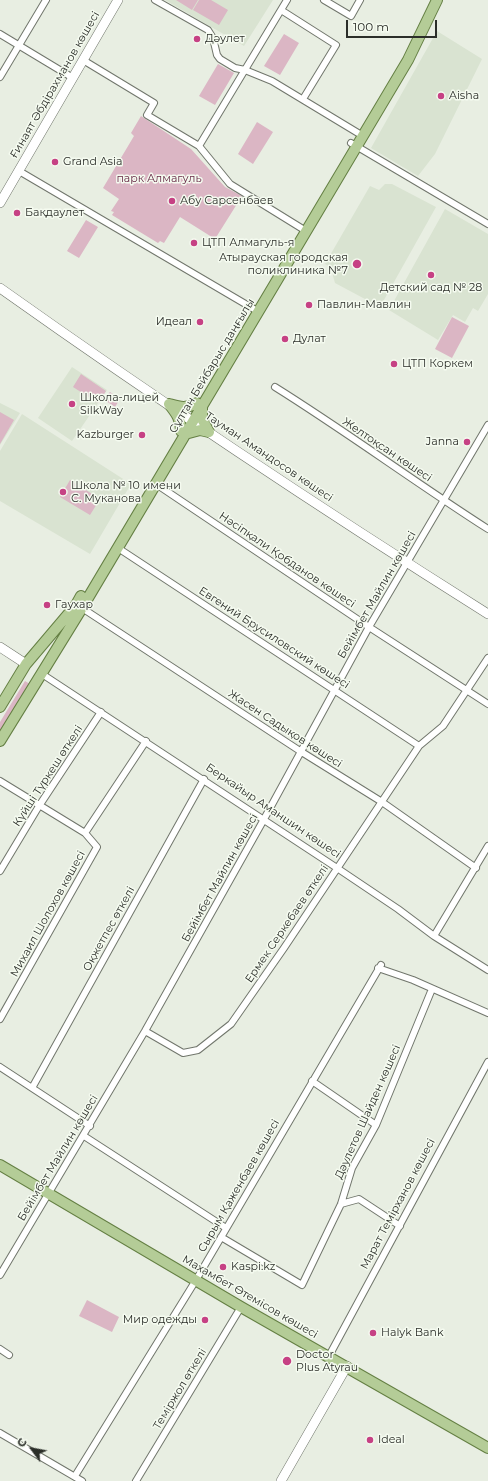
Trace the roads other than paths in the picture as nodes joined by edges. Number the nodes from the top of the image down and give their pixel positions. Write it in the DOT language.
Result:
graph roads {
  1 [pos="46,0"];
  2 [pos="118,0"];
  3 [pos="155,0"];
  4 [pos="287,0"];
  5 [pos="324,0"];
  6 [pos="360,0"];
  7 [pos="430,0"];
  8 [pos="437,0"];
  9 [pos="281,10"];
  10 [pos="0,34"];
  11 [pos="19,45"];
  12 [pos="83,60"];
  13 [pos="245,70"];
  14 [pos="0,77"];
  15 [pos="73,78"];
  16 [pos="303,99"];
  17 [pos="360,134"];
  18 [pos="354,145"];
  19 [pos="199,146"];
  20 [pos="19,171"];
  21 [pos="0,203"];
  22 [pos="488,224"];
  23 [pos="304,230"];
  24 [pos="0,288"];
  25 [pos="256,310"];
  26 [pos="275,387"];
  27 [pos="169,404"];
  28 [pos="199,405"];
  29 [pos="191,419"];
  30 [pos="488,425"];
  31 [pos="209,432"];
  32 [pos="183,433"];
  33 [pos="486,434"];
  34 [pos="156,484"];
  35 [pos="444,501"];
  36 [pos="488,529"];
  37 [pos="118,548"];
  38 [pos="406,563"];
  39 [pos="82,608"];
  40 [pos="488,614"];
  41 [pos="369,627"];
  42 [pos="0,647"];
  43 [pos="37,651"];
  44 [pos="50,658"];
  45 [pos="488,658"];
  46 [pos="26,664"];
  47 [pos="42,674"];
  48 [pos="335,690"];
  49 [pos="467,690"];
  50 [pos="488,704"];
  51 [pos="0,707"];
  52 [pos="101,712"];
  53 [pos="0,741"];
  54 [pos="146,741"];
  55 [pos="419,746"];
  56 [pos="300,751"];
  57 [pos="204,779"];
  58 [pos="0,781"];
  59 [pos="382,802"];
  60 [pos="39,806"];
  61 [pos="263,820"];
  62 [pos="85,833"];
  63 [pos="488,846"];
  64 [pos="337,868"];
  65 [pos="476,868"];
  66 [pos="0,871"];
  67 [pos="434,936"];
  68 [pos="487,967"];
  69 [pos="432,989"];
  70 [pos="488,1013"];
  71 [pos="0,1019"];
  72 [pos="145,1031"];
  73 [pos="488,1062"];
  74 [pos="0,1067"];
  75 [pos="312,1081"];
  76 [pos="32,1088"];
  77 [pos="376,1125"];
  78 [pos="90,1126"];
  79 [pos="84,1136"];
  80 [pos="0,1165"];
  81 [pos="49,1194"];
  82 [pos="341,1204"];
  83 [pos="400,1226"];
  84 [pos="226,1228"];
  85 [pos="221,1237"];
  86 [pos="3,1264"];
  87 [pos="0,1276"];
  88 [pos="196,1280"];
  89 [pos="241,1307"];
  90 [pos="0,1349"];
  91 [pos="9,1355"];
  92 [pos="329,1356"];
  93 [pos="347,1366"];
  94 [pos="0,1433"];
  95 [pos="488,1448"];
  96 [pos="74,1476"];
  97 [pos="82,1481"];
  98 [pos="136,1481"];
  99 [pos="280,1481"];
  1 -- 11 [label="street"];
  2 -- 12 [label="main road, Ғинаят Әбдірахманов көшесі"];
  3 -- 13 [label="street"];
  4 -- 9 [label="street"];
  5 -- 6 [label="street"];
  7 -- 17 [label="main road, Сұлтан Бейбарыс даңғылы"];
  8 -- 17 [label="main road, Сұлтан Бейбарыс даңғылы"];
  9 -- 13 [label="street"];
  9 -- 16 [label="street"];
  10 -- 11 [label="street"];
  11 -- 14 [label="street"];
  11 -- 15 [label="street"];
  12 -- 15 [label="main road, Ғинаят Әбдірахманов көшесі"];
  12 -- 19 [label="street"];
  13 -- 16 [label="street"];
  13 -- 19 [label="street"];
  15 -- 20 [label="main road, Ғинаят Әбдірахманов көшесі"];
  16 -- 17 [label="street"];
  17 -- 18 [label="main road, Сұлтан Бейбарыс даңғылы"];
  18 -- 22 [label="street"];
  18 -- 23 [label="main road, Сұлтан Бейбарыс даңғылы"];
  19 -- 23 [label="street"];
  20 -- 21 [label="main road, Ғинаят Әбдірахманов көшесі"];
  20 -- 25 [label="street"];
  23 -- 25 [label="main road, Сұлтан Бейбарыс даңғылы"];
  24 -- 27 [label="main road, Тауман Амандосов көшесі"];
  25 -- 28 [label="main road, Сұлтан Бейбарыс даңғылы"];
  26 -- 35 [label="street, Желтоқсан көшесі"];
  27 -- 28 [label="main road"];
  27 -- 29 [label="main road, Тауман Амандосов көшесі"];
  27 -- 32 [label="main road"];
  28 -- 29 [label="main road, Сұлтан Бейбарыс даңғылы"];
  28 -- 31 [label="main road"];
  29 -- 31 [label="main road, Тауман Амандосов көшесі"];
  29 -- 32 [label="main road, Сұлтан Бейбарыс даңғылы"];
  30 -- 33 [label="street, Бейімбет Майлин көшесі"];
  31 -- 32 [label="main road"];
  31 -- 38 [label="main road, Тауман Амандосов көшесі"];
  32 -- 34 [label="main road, Сұлтан Бейбарыс даңғылы"];
  32 -- 43 [label="main road, Сұлтан Бейбарыс даңғылы"];
  33 -- 35 [label="street, Бейімбет Майлин көшесі"];
  34 -- 37 [label="main road, Сұлтан Бейбарыс даңғылы"];
  34 -- 41 [label="street, Нәсіпқали Қобданов көшесі"];
  35 -- 36 [label="street, Желтоқсан көшесі"];
  35 -- 38 [label="street, Бейімбет Майлин көшесі"];
  37 -- 39 [label="main road, Сұлтан Бейбарыс даңғылы"];
  37 -- 48 [label="street, Евгений Брусиловский көшесі"];
  38 -- 40 [label="main road, Тауман Амандосов көшесі"];
  38 -- 41 [label="street, Бейімбет Майлин көшесі"];
  39 -- 44 [label="main road, Сұлтан Бейбарыс даңғылы"];
  39 -- 56 [label="street, Жасен Садықов көшесі"];
  41 -- 48 [label="street, Бейімбет Майлин көшесі"];
  41 -- 49 [label="street, Нәсіпқали Қобданов көшесі"];
  42 -- 46 [label="main road"];
  43 -- 44 [label="main road"];
  43 -- 46 [label="main road, Сұлтан Бейбарыс даңғылы"];
  44 -- 47 [label="main road, Сұлтан Бейбарыс даңғылы"];
  45 -- 49 [label="street, Ермек Серкебаев өткелі"];
  46 -- 51 [label="main road, Сұлтан Бейбарыс даңғылы"];
  47 -- 52 [label="street, Беркайыр Аманшин көшесі"];
  47 -- 53 [label="main road, Сұлтан Бейбарыс даңғылы"];
  48 -- 55 [label="street, Евгений Брусиловский көшесі"];
  48 -- 56 [label="street, Бейімбет Майлин көшесі"];
  49 -- 50 [label="street, Нәсіпқали Қобданов көшесі"];
  49 -- 55 [label="street, Ермек Серкебаев өткелі"];
  52 -- 54 [label="street, Беркайыр Аманшин көшесі"];
  52 -- 60 [label="street, Күйші Түркеш өткелі"];
  54 -- 57 [label="street, Беркайыр Аманшин көшесі"];
  54 -- 62 [label="street"];
  55 -- 59 [label="street, Ермек Серкебаев өткелі"];
  56 -- 59 [label="street, Жасен Садықов көшесі"];
  56 -- 61 [label="street, Бейімбет Майлин көшесі"];
  57 -- 61 [label="street, Беркайыр Аманшин көшесі"];
  57 -- 76 [label="street, Оқжетпес өткелі"];
  58 -- 60 [label="street"];
  59 -- 64 [label="street, Ермек Серкебаев өткелі"];
  59 -- 65 [label="street, Жасен Садықов көшесі"];
  60 -- 62 [label="street"];
  60 -- 66 [label="street, Күйші Түркеш өткелі"];
  61 -- 64 [label="street, Беркайыр Аманшин көшесі"];
  61 -- 72 [label="street, Бейімбет Майлин көшесі"];
  62 -- 71 [label="street, Михаил Шолохов көшесі"];
  63 -- 65 [label="street"];
  64 -- 67 [label="street, Беркайыр Аманшин көшесі"];
  64 -- 72 [label="street, Ермек Серкебаев өткелі"];
  65 -- 67 [label="street"];
  67 -- 68 [label="street, Беркайыр Аманшин көшесі"];
  69 -- 70 [label="street"];
  69 -- 75 [label="street, Сырым Қаженбаев көшесі"];
  69 -- 77 [label="street, Дәулетов Шайден көшесі"];
  72 -- 78 [label="street, Бейімбет Майлин көшесі"];
  73 -- 83 [label="street, Марат Темірханов көшесі"];
  74 -- 76 [label="street"];
  75 -- 77 [label="street"];
  75 -- 84 [label="street, Сырым Қаженбаев көшесі"];
  76 -- 78 [label="street"];
  77 -- 82 [label="street, Дәулетов Шайден көшесі"];
  78 -- 79 [label="street, Бейімбет Майлин көшесі"];
  79 -- 81 [label="street, Бейімбет Майлин көшесі"];
  79 -- 84 [label="street"];
  80 -- 81 [label="main road, Махамбет Өтемісов көшесі"];
  81 -- 86 [label="street, Бейімбет Майлин көшесі"];
  81 -- 88 [label="main road, Махамбет Өтемісов көшесі"];
  82 -- 83 [label="street"];
  82 -- 85 [label="street, Дәулетов Шайден көшесі"];
  83 -- 92 [label="street, Марат Темірханов көшесі"];
  84 -- 85 [label="street, Сырым Қаженбаев көшесі"];
  85 -- 88 [label="street, Сырым Қаженбаев көшесі"];
  86 -- 87 [label="street, Бейімбет Майлин көшесі"];
  88 -- 89 [label="main road, Махамбет Өтемісов көшесі"];
  88 -- 96 [label="street, Сырым Қаженбаев көшесі"];
  89 -- 92 [label="main road, Махамбет Өтемісов көшесі"];
  89 -- 98 [label="street, Теміржол өткелі"];
  90 -- 91 [label="street"];
  92 -- 93 [label="main road, Махамбет Өтемісов көшесі"];
  93 -- 95 [label="main road, Махамбет Өтемісов көшесі"];
  93 -- 99 [label="main road"];
  94 -- 96 [label="street"];
  96 -- 97 [label="street"];
}
